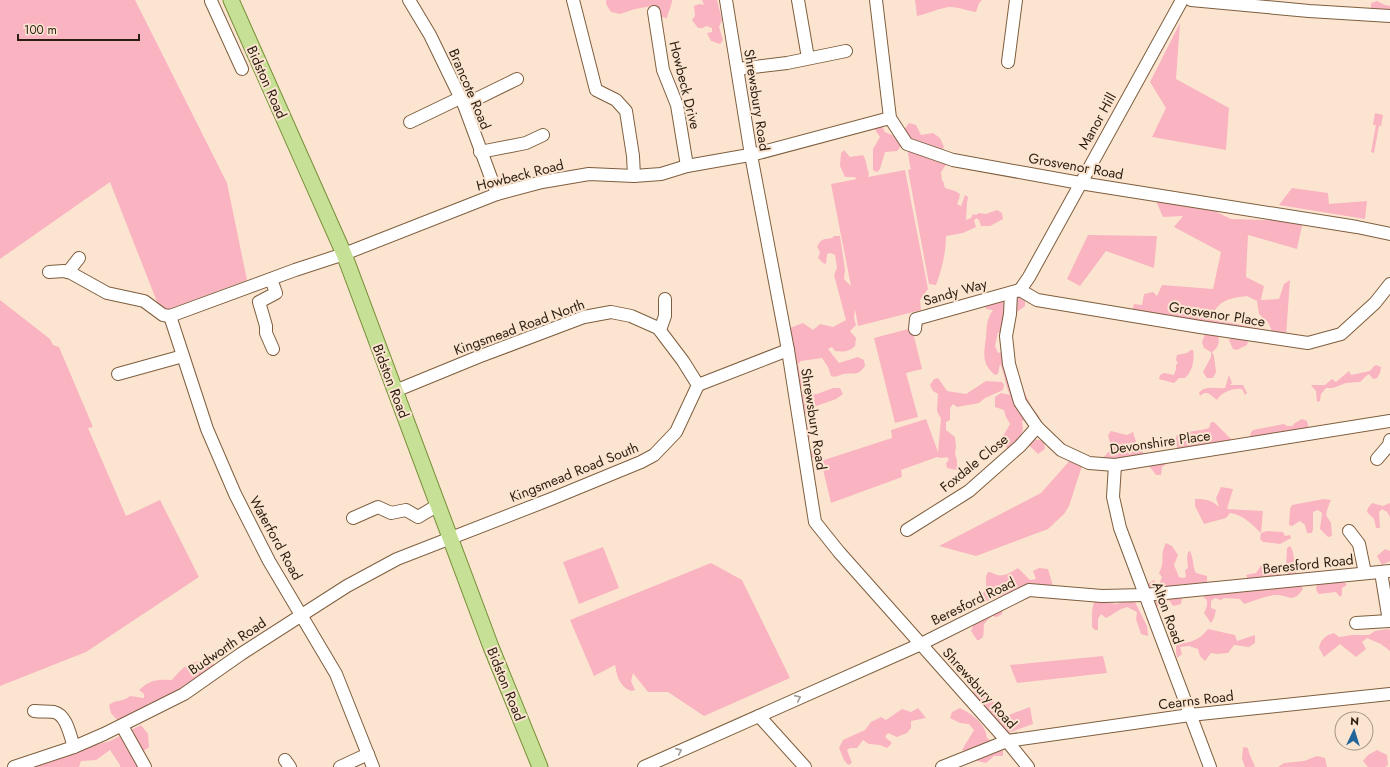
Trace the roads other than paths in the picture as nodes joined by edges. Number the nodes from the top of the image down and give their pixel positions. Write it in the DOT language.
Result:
graph roads {
  1 [pos="211,0"];
  2 [pos="232,0"];
  3 [pos="409,0"];
  4 [pos="573,0"];
  5 [pos="726,0"];
  6 [pos="798,0"];
  7 [pos="876,0"];
  8 [pos="1016,0"];
  9 [pos="1182,0"];
  10 [pos="1191,0"];
  11 [pos="1310,6"];
  12 [pos="654,12"];
  13 [pos="1390,16"];
  14 [pos="243,27"];
  15 [pos="226,34"];
  16 [pos="846,51"];
  17 [pos="808,58"];
  18 [pos="1008,62"];
  19 [pos="242,69"];
  20 [pos="738,69"];
  21 [pos="517,79"];
  22 [pos="462,101"];
  23 [pos="890,118"];
  24 [pos="410,122"];
  25 [pos="543,135"];
  26 [pos="480,152"];
  27 [pos="751,155"];
  28 [pos="687,166"];
  29 [pos="634,176"];
  30 [pos="1080,183"];
  31 [pos="497,194"];
  32 [pos="1390,234"];
  33 [pos="344,254"];
  34 [pos="79,258"];
  35 [pos="49,272"];
  36 [pos="68,272"];
  37 [pos="271,279"];
  38 [pos="1390,284"];
  39 [pos="1016,291"];
  40 [pos="665,299"];
  41 [pos="170,316"];
  42 [pos="915,329"];
  43 [pos="660,330"];
  44 [pos="273,349"];
  45 [pos="788,350"];
  46 [pos="183,356"];
  47 [pos="118,374"];
  48 [pos="698,385"];
  49 [pos="395,391"];
  50 [pos="1390,421"];
  51 [pos="1037,427"];
  52 [pos="1390,440"];
  53 [pos="1377,459"];
  54 [pos="1115,465"];
  55 [pos="438,505"];
  56 [pos="353,518"];
  57 [pos="908,530"];
  58 [pos="1349,531"];
  59 [pos="451,538"];
  60 [pos="1386,572"];
  61 [pos="1365,573"];
  62 [pos="1146,595"];
  63 [pos="302,615"];
  64 [pos="1356,623"];
  65 [pos="921,644"];
  66 [pos="1390,694"];
  67 [pos="34,711"];
  68 [pos="1190,715"];
  69 [pos="759,716"];
  70 [pos="122,726"];
  71 [pos="1007,741"];
  72 [pos="74,747"];
  73 [pos="368,754"];
  74 [pos="14,767"];
  75 [pos="145,767"];
  76 [pos="340,767"];
  77 [pos="373,767"];
  78 [pos="540,767"];
  79 [pos="644,767"];
  80 [pos="805,767"];
  81 [pos="942,767"];
  82 [pos="1028,767"];
  83 [pos="1210,767"];
  1 -- 15 [label="street"];
  2 -- 14 [label="main road, Bidston Road"];
  3 -- 22 [label="street, Brancote Road"];
  4 -- 29 [label="street"];
  5 -- 20 [label="street, Shrewsbury Road"];
  6 -- 17 [label="street"];
  7 -- 23 [label="street, Grosvenor Road"];
  8 -- 18 [label="street"];
  9 -- 30 [label="street, Manor Hill"];
  10 -- 11 [label="street"];
  11 -- 13 [label="street"];
  12 -- 28 [label="street, Howbeck Drive"];
  14 -- 15 [label="street"];
  14 -- 33 [label="main road, Bidston Road"];
  15 -- 19 [label="street"];
  16 -- 17 [label="street"];
  17 -- 20 [label="street"];
  20 -- 27 [label="street, Shrewsbury Road"];
  21 -- 22 [label="street"];
  22 -- 24 [label="street"];
  22 -- 26 [label="street, Brancote Road"];
  23 -- 27 [label="street, Howbeck Road"];
  23 -- 30 [label="street, Grosvenor Road"];
  25 -- 26 [label="street"];
  26 -- 31 [label="street, Brancote Road"];
  27 -- 28 [label="street, Howbeck Road"];
  27 -- 45 [label="street, Shrewsbury Road"];
  28 -- 29 [label="street, Howbeck Road"];
  29 -- 31 [label="street, Howbeck Road"];
  30 -- 32 [label="street, Grosvenor Road"];
  30 -- 39 [label="street, Manor Hill"];
  31 -- 33 [label="street, Howbeck Road"];
  33 -- 37 [label="street, Howbeck Road"];
  33 -- 49 [label="main road, Bidston Road"];
  34 -- 36 [label="street"];
  35 -- 36 [label="street"];
  36 -- 41 [label="street"];
  37 -- 41 [label="street, Howbeck Road"];
  37 -- 44 [label="street"];
  38 -- 39 [label="street, Grosvenor Place"];
  39 -- 42 [label="street, Sandy Way"];
  39 -- 51 [label="street, Devonshire Place"];
  40 -- 43 [label="street"];
  41 -- 46 [label="street, Waterford Road"];
  43 -- 48 [label="street, Kingsmead Road North"];
  43 -- 49 [label="street, Kingsmead Road North"];
  45 -- 48 [label="street"];
  45 -- 65 [label="street, Shrewsbury Road"];
  46 -- 47 [label="street"];
  46 -- 63 [label="street, Waterford Road"];
  48 -- 59 [label="street, Kingsmead Road South"];
  49 -- 55 [label="main road, Bidston Road"];
  50 -- 54 [label="street, Devonshire Place"];
  51 -- 54 [label="street, Devonshire Place"];
  51 -- 57 [label="street, Foxdale Close"];
  52 -- 53 [label="street"];
  54 -- 62 [label="street, Alton Road"];
  55 -- 56 [label="street"];
  55 -- 59 [label="main road, Bidston Road"];
  58 -- 61 [label="street"];
  59 -- 63 [label="street, Budworth Road"];
  59 -- 78 [label="main road, Bidston Road"];
  60 -- 61 [label="street, Beresford Road"];
  60 -- 64 [label="street"];
  61 -- 62 [label="street, Beresford Road"];
  62 -- 65 [label="street, Beresford Road"];
  62 -- 68 [label="street, Alton Road"];
  63 -- 70 [label="street, Budworth Road"];
  63 -- 73 [label="street, Waterford Road"];
  69 -- 65 [label="street, Beresford Road, one-way"];
  65 -- 71 [label="street, Shrewsbury Road"];
  66 -- 68 [label="street, Cearns Road"];
  67 -- 72 [label="street"];
  68 -- 71 [label="street, Cearns Road"];
  68 -- 83 [label="street, Alton Road"];
  79 -- 69 [label="street, Beresford Road, one-way"];
  69 -- 80 [label="street"];
  70 -- 72 [label="street, Budworth Road"];
  70 -- 75 [label="street"];
  71 -- 81 [label="street, Cearns Road"];
  71 -- 82 [label="street, Shrewsbury Road"];
  72 -- 74 [label="street, Budworth Road"];
  73 -- 76 [label="street"];
  73 -- 77 [label="street, Waterford Road"];
}
